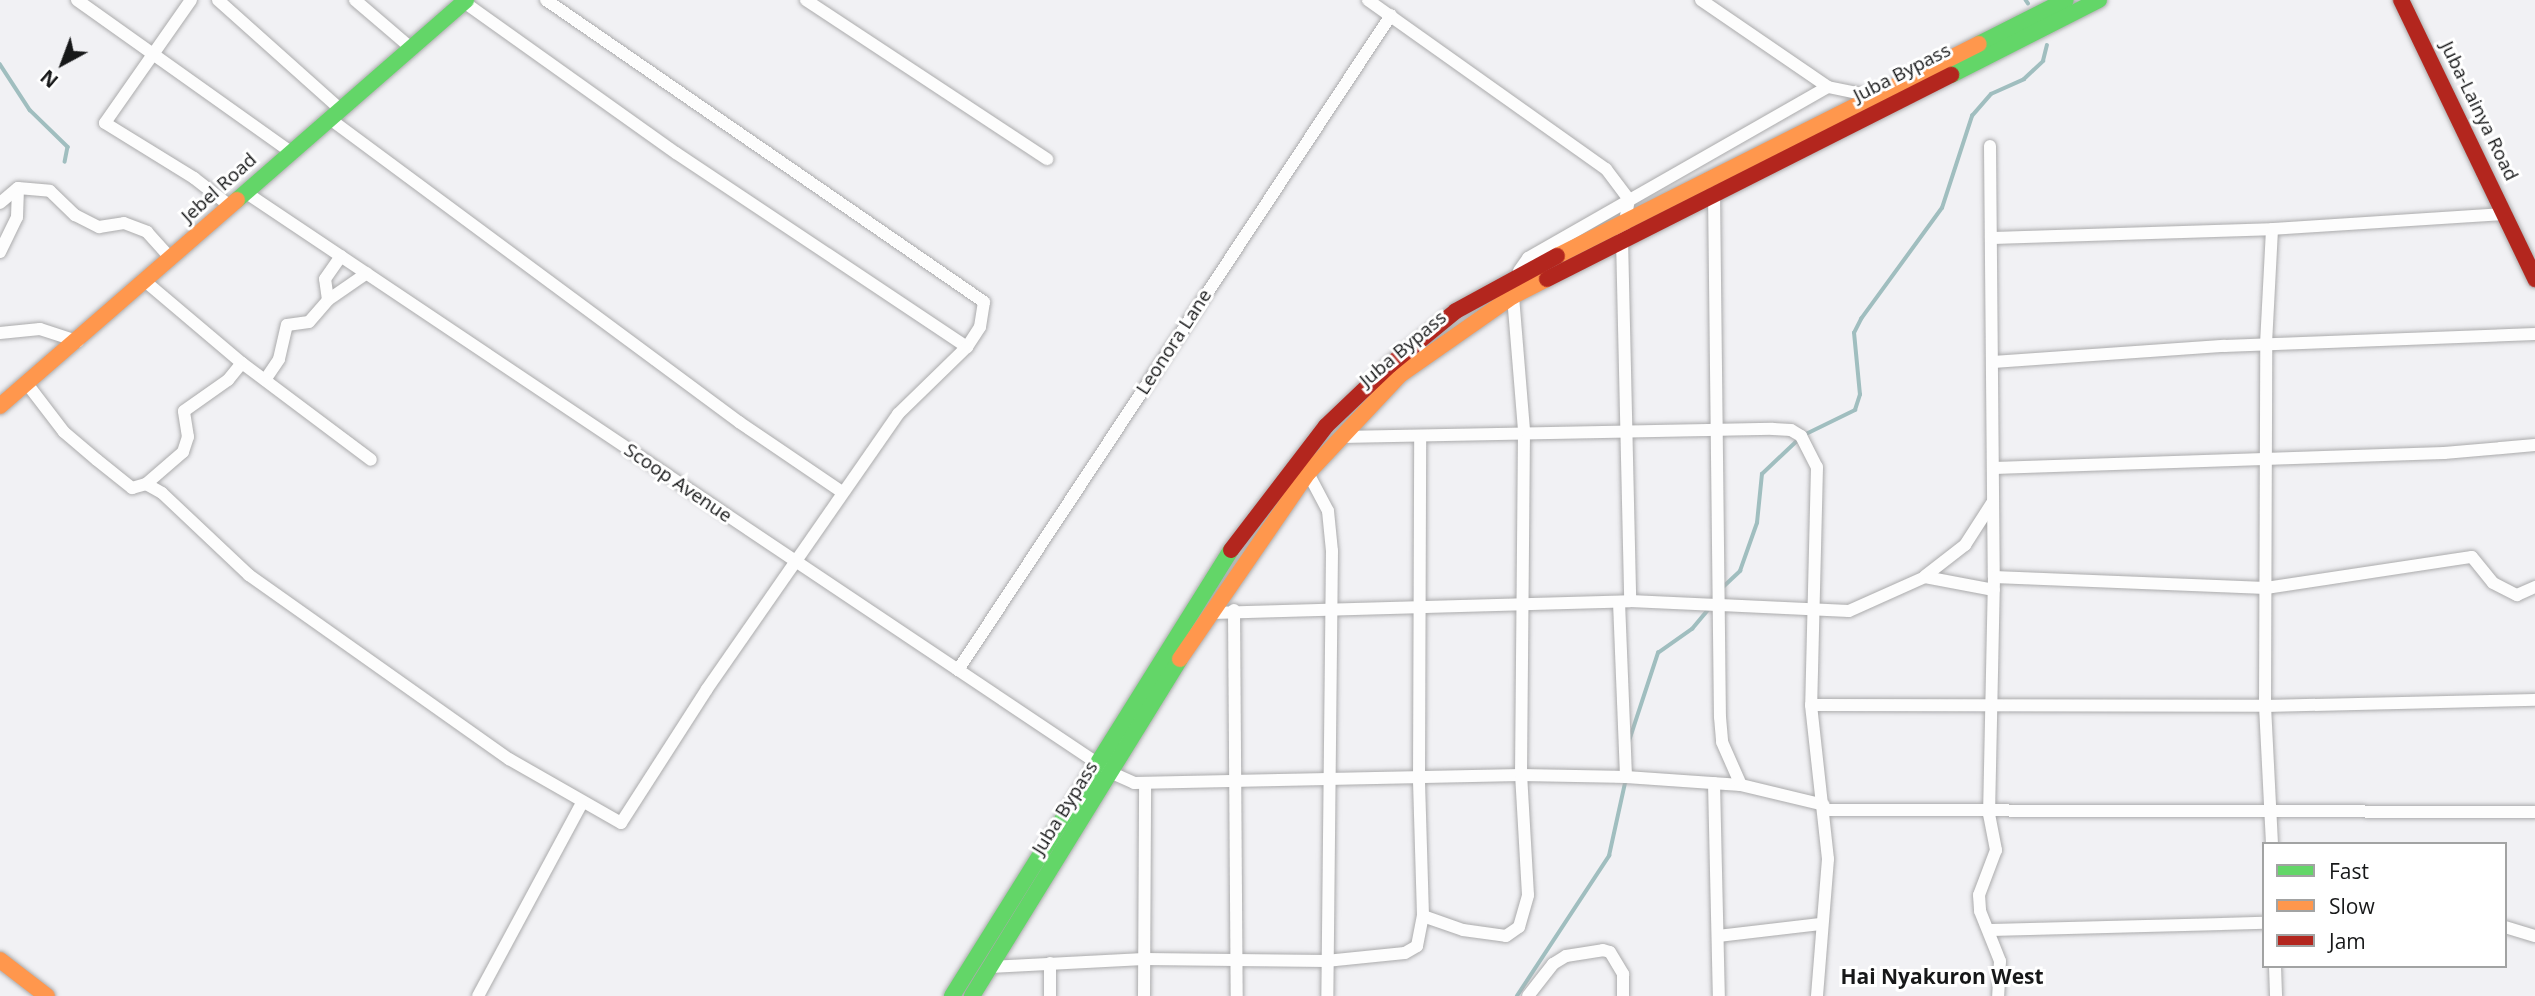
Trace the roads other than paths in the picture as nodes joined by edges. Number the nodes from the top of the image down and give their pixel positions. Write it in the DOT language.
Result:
graph roads {
  1 [pos="76,0"];
  2 [pos="191,0"];
  3 [pos="218,0"];
  4 [pos="355,0"];
  5 [pos="546,0"];
  6 [pos="806,0"];
  7 [pos="1368,0"];
  8 [pos="1701,0"];
  9 [pos="2066,0"];
  10 [pos="2099,0"];
  11 [pos="2401,0"];
  12 [pos="465,1"];
  13 [pos="1391,15"];
  14 [pos="411,48"];
  15 [pos="153,56"];
  16 [pos="1828,87"];
  17 [pos="1871,96"];
  18 [pos="335,114"];
  19 [pos="1990,146"];
  20 [pos="291,152"];
  21 [pos="1047,159"];
  22 [pos="18,188"];
  23 [pos="245,192"];
  24 [pos="1714,192"];
  25 [pos="1629,199"];
  26 [pos="0,203"];
  27 [pos="229,206"];
  28 [pos="2506,214"];
  29 [pos="1624,221"];
  30 [pos="2272,229"];
  31 [pos="1991,237"];
  32 [pos="1622,239"];
  33 [pos="0,251"];
  34 [pos="341,256"];
  35 [pos="171,259"];
  36 [pos="368,273"];
  37 [pos="1512,279"];
  38 [pos="2535,279"];
  39 [pos="146,282"];
  40 [pos="1513,296"];
  41 [pos="328,300"];
  42 [pos="0,333"];
  43 [pos="2535,334"];
  44 [pos="78,341"];
  45 [pos="2266,344"];
  46 [pos="967,347"];
  47 [pos="1993,362"];
  48 [pos="242,363"];
  49 [pos="265,380"];
  50 [pos="28,385"];
  51 [pos="0,406"];
  52 [pos="1524,430"];
  53 [pos="1625,432"];
  54 [pos="1720,432"];
  55 [pos="1340,437"];
  56 [pos="1420,438"];
  57 [pos="2535,444"];
  58 [pos="2268,457"];
  59 [pos="371,460"];
  60 [pos="1994,468"];
  61 [pos="1308,473"];
  62 [pos="146,484"];
  63 [pos="842,492"];
  64 [pos="1994,500"];
  65 [pos="794,561"];
  66 [pos="1925,577"];
  67 [pos="1994,577"];
  68 [pos="2535,587"];
  69 [pos="2266,588"];
  70 [pos="1994,590"];
  71 [pos="1624,602"];
  72 [pos="1523,603"];
  73 [pos="1720,605"];
  74 [pos="1422,606"];
  75 [pos="1331,607"];
  76 [pos="1811,609"];
  77 [pos="1234,610"];
  78 [pos="1212,613"];
  79 [pos="958,670"];
  80 [pos="2535,700"];
  81 [pos="1990,704"];
  82 [pos="1811,705"];
  83 [pos="2265,706"];
  84 [pos="1097,763"];
  85 [pos="1112,773"];
  86 [pos="1521,775"];
  87 [pos="1626,777"];
  88 [pos="1419,778"];
  89 [pos="1327,781"];
  90 [pos="1236,782"];
  91 [pos="1145,783"];
  92 [pos="1714,783"];
  93 [pos="1741,785"];
  94 [pos="582,803"];
  95 [pos="1825,807"];
  96 [pos="2272,809"];
  97 [pos="2535,813"];
  98 [pos="1989,814"];
  99 [pos="2272,842"];
  100 [pos="1423,916"];
  101 [pos="2262,923"];
  102 [pos="1820,924"];
  103 [pos="2507,928"];
  104 [pos="1991,929"];
  105 [pos="1718,936"];
  106 [pos="2535,936"];
  107 [pos="1237,958"];
  108 [pos="0,960"];
  109 [pos="1144,960"];
  110 [pos="1326,961"];
  111 [pos="1050,963"];
  112 [pos="990,967"];
  113 [pos="2275,968"];
  114 [pos="0,976"];
  115 [pos="26,996"];
  116 [pos="47,996"];
  117 [pos="478,996"];
  118 [pos="952,996"];
  119 [pos="972,996"];
  120 [pos="1050,996"];
  121 [pos="1144,996"];
  122 [pos="1237,996"];
  123 [pos="1327,996"];
  124 [pos="1528,996"];
  125 [pos="1623,996"];
  126 [pos="1719,996"];
  127 [pos="1817,996"];
  128 [pos="1998,996"];
  129 [pos="2276,996"];
  1 -- 15 [label="street"];
  2 -- 15 [label="street"];
  3 -- 18 [label="street"];
  4 -- 14 [label="street"];
  5 -- 46 [label="street"];
  6 -- 21 [label="street"];
  7 -- 13 [label="street"];
  8 -- 16 [label="street"];
  9 -- 17 [label="main road, Juba Bypass"];
  10 -- 24 [label="main road, Juba Bypass"];
  11 -- 28 [label="main road, Juba-Lainya Road"];
  12 -- 14 [label="main road, Jebel Road"];
  12 -- 46 [label="street"];
  13 -- 25 [label="street"];
  13 -- 79 [label="street, Leonora Lane"];
  14 -- 18 [label="main road, Jebel Road"];
  15 -- 20 [label="street"];
  15 -- 27 [label="street"];
  16 -- 17 [label="street"];
  16 -- 25 [label="street"];
  17 -- 29 [label="main road, Juba Bypass"];
  18 -- 20 [label="main road, Jebel Road"];
  18 -- 63 [label="street"];
  19 -- 31 [label="street"];
  20 -- 23 [label="main road, Jebel Road"];
  22 -- 26 [label="street"];
  22 -- 33 [label="street"];
  22 -- 35 [label="street"];
  23 -- 27 [label="main road, Jebel Road"];
  23 -- 34 [label="street, Scoop Avenue"];
  24 -- 32 [label="main road, Juba Bypass"];
  24 -- 54 [label="street"];
  25 -- 29 [label="street"];
  25 -- 37 [label="street"];
  27 -- 35 [label="main road, Jebel Road"];
  28 -- 30 [label="street"];
  28 -- 38 [label="main road, Juba-Lainya Road"];
  29 -- 32 [label="street"];
  29 -- 37 [label="main road, Juba Bypass"];
  30 -- 31 [label="street"];
  30 -- 45 [label="street"];
  31 -- 47 [label="street"];
  32 -- 40 [label="main road, Juba Bypass"];
  32 -- 53 [label="street"];
  34 -- 36 [label="street, Scoop Avenue"];
  34 -- 41 [label="street"];
  35 -- 39 [label="main road, Jebel Road"];
  36 -- 41 [label="street"];
  36 -- 65 [label="street, Scoop Avenue"];
  37 -- 84 [label="main road, Juba Bypass"];
  39 -- 44 [label="main road, Jebel Road"];
  39 -- 48 [label="street"];
  40 -- 52 [label="street"];
  40 -- 55 [label="main road, Juba Bypass"];
  41 -- 49 [label="street"];
  42 -- 44 [label="street"];
  43 -- 45 [label="street"];
  44 -- 50 [label="main road, Jebel Road"];
  45 -- 47 [label="street"];
  45 -- 58 [label="street"];
  46 -- 63 [label="street"];
  47 -- 60 [label="street"];
  48 -- 49 [label="street"];
  48 -- 62 [label="street"];
  49 -- 59 [label="street"];
  50 -- 51 [label="main road, Jebel Road"];
  50 -- 62 [label="street"];
  52 -- 53 [label="street"];
  52 -- 56 [label="street"];
  52 -- 72 [label="street"];
  53 -- 54 [label="street"];
  53 -- 71 [label="street"];
  54 -- 73 [label="street"];
  54 -- 76 [label="street"];
  55 -- 56 [label="street"];
  55 -- 61 [label="main road, Juba Bypass"];
  56 -- 74 [label="street"];
  57 -- 58 [label="street"];
  58 -- 60 [label="street"];
  58 -- 69 [label="street"];
  60 -- 64 [label="street"];
  61 -- 75 [label="street"];
  61 -- 78 [label="main road, Juba Bypass"];
  62 -- 94 [label="street"];
  63 -- 65 [label="street"];
  64 -- 66 [label="street"];
  64 -- 67 [label="street"];
  65 -- 79 [label="street, Scoop Avenue"];
  65 -- 94 [label="street"];
  66 -- 70 [label="street"];
  66 -- 76 [label="street"];
  67 -- 69 [label="street"];
  67 -- 70 [label="street"];
  68 -- 69 [label="street"];
  69 -- 83 [label="street"];
  70 -- 81 [label="street"];
  71 -- 72 [label="street"];
  71 -- 73 [label="street"];
  71 -- 87 [label="street"];
  72 -- 74 [label="street"];
  72 -- 86 [label="street"];
  73 -- 76 [label="street"];
  73 -- 93 [label="street"];
  74 -- 75 [label="street"];
  74 -- 88 [label="street"];
  75 -- 77 [label="street"];
  75 -- 89 [label="street"];
  76 -- 82 [label="street"];
  77 -- 78 [label="street"];
  77 -- 90 [label="street"];
  78 -- 85 [label="main road, Juba Bypass"];
  79 -- 84 [label="street, Scoop Avenue"];
  80 -- 83 [label="street"];
  81 -- 82 [label="street"];
  81 -- 83 [label="street"];
  81 -- 98 [label="street"];
  82 -- 95 [label="street"];
  83 -- 96 [label="street"];
  84 -- 85 [label="street, Scoop Avenue"];
  84 -- 118 [label="main road, Juba Bypass"];
  85 -- 91 [label="street, Scoop Avenue"];
  85 -- 112 [label="main road, Juba Bypass"];
  86 -- 87 [label="street, Scoop Avenue"];
  86 -- 88 [label="street, Scoop Avenue"];
  86 -- 100 [label="street"];
  87 -- 92 [label="street, Scoop Avenue"];
  88 -- 89 [label="street, Scoop Avenue"];
  88 -- 100 [label="street"];
  89 -- 90 [label="street, Scoop Avenue"];
  89 -- 110 [label="street"];
  90 -- 91 [label="street, Scoop Avenue"];
  90 -- 107 [label="street"];
  91 -- 109 [label="street"];
  92 -- 93 [label="street, Scoop Avenue"];
  92 -- 105 [label="street"];
  93 -- 95 [label="street, Scoop Avenue"];
  94 -- 117 [label="street"];
  95 -- 98 [label="street, Scoop Avenue"];
  95 -- 102 [label="street"];
  96 -- 97 [label="street, Scoop Avenue"];
  96 -- 98 [label="street, Scoop Avenue"];
  96 -- 99 [label="street"];
  98 -- 104 [label="street"];
  100 -- 110 [label="street"];
  101 -- 104 [label="street"];
  102 -- 105 [label="street"];
  102 -- 127 [label="street"];
  103 -- 106 [label="street"];
  104 -- 128 [label="street"];
  105 -- 126 [label="street"];
  107 -- 109 [label="street"];
  107 -- 110 [label="street"];
  107 -- 122 [label="street"];
  108 -- 116 [label="main road"];
  109 -- 111 [label="street"];
  109 -- 121 [label="street"];
  110 -- 123 [label="street"];
  111 -- 112 [label="street"];
  111 -- 120 [label="street"];
  112 -- 119 [label="main road, Juba Bypass"];
  113 -- 129 [label="street"];
  114 -- 115 [label="main road"];
  124 -- 125 [label="street"];
}
